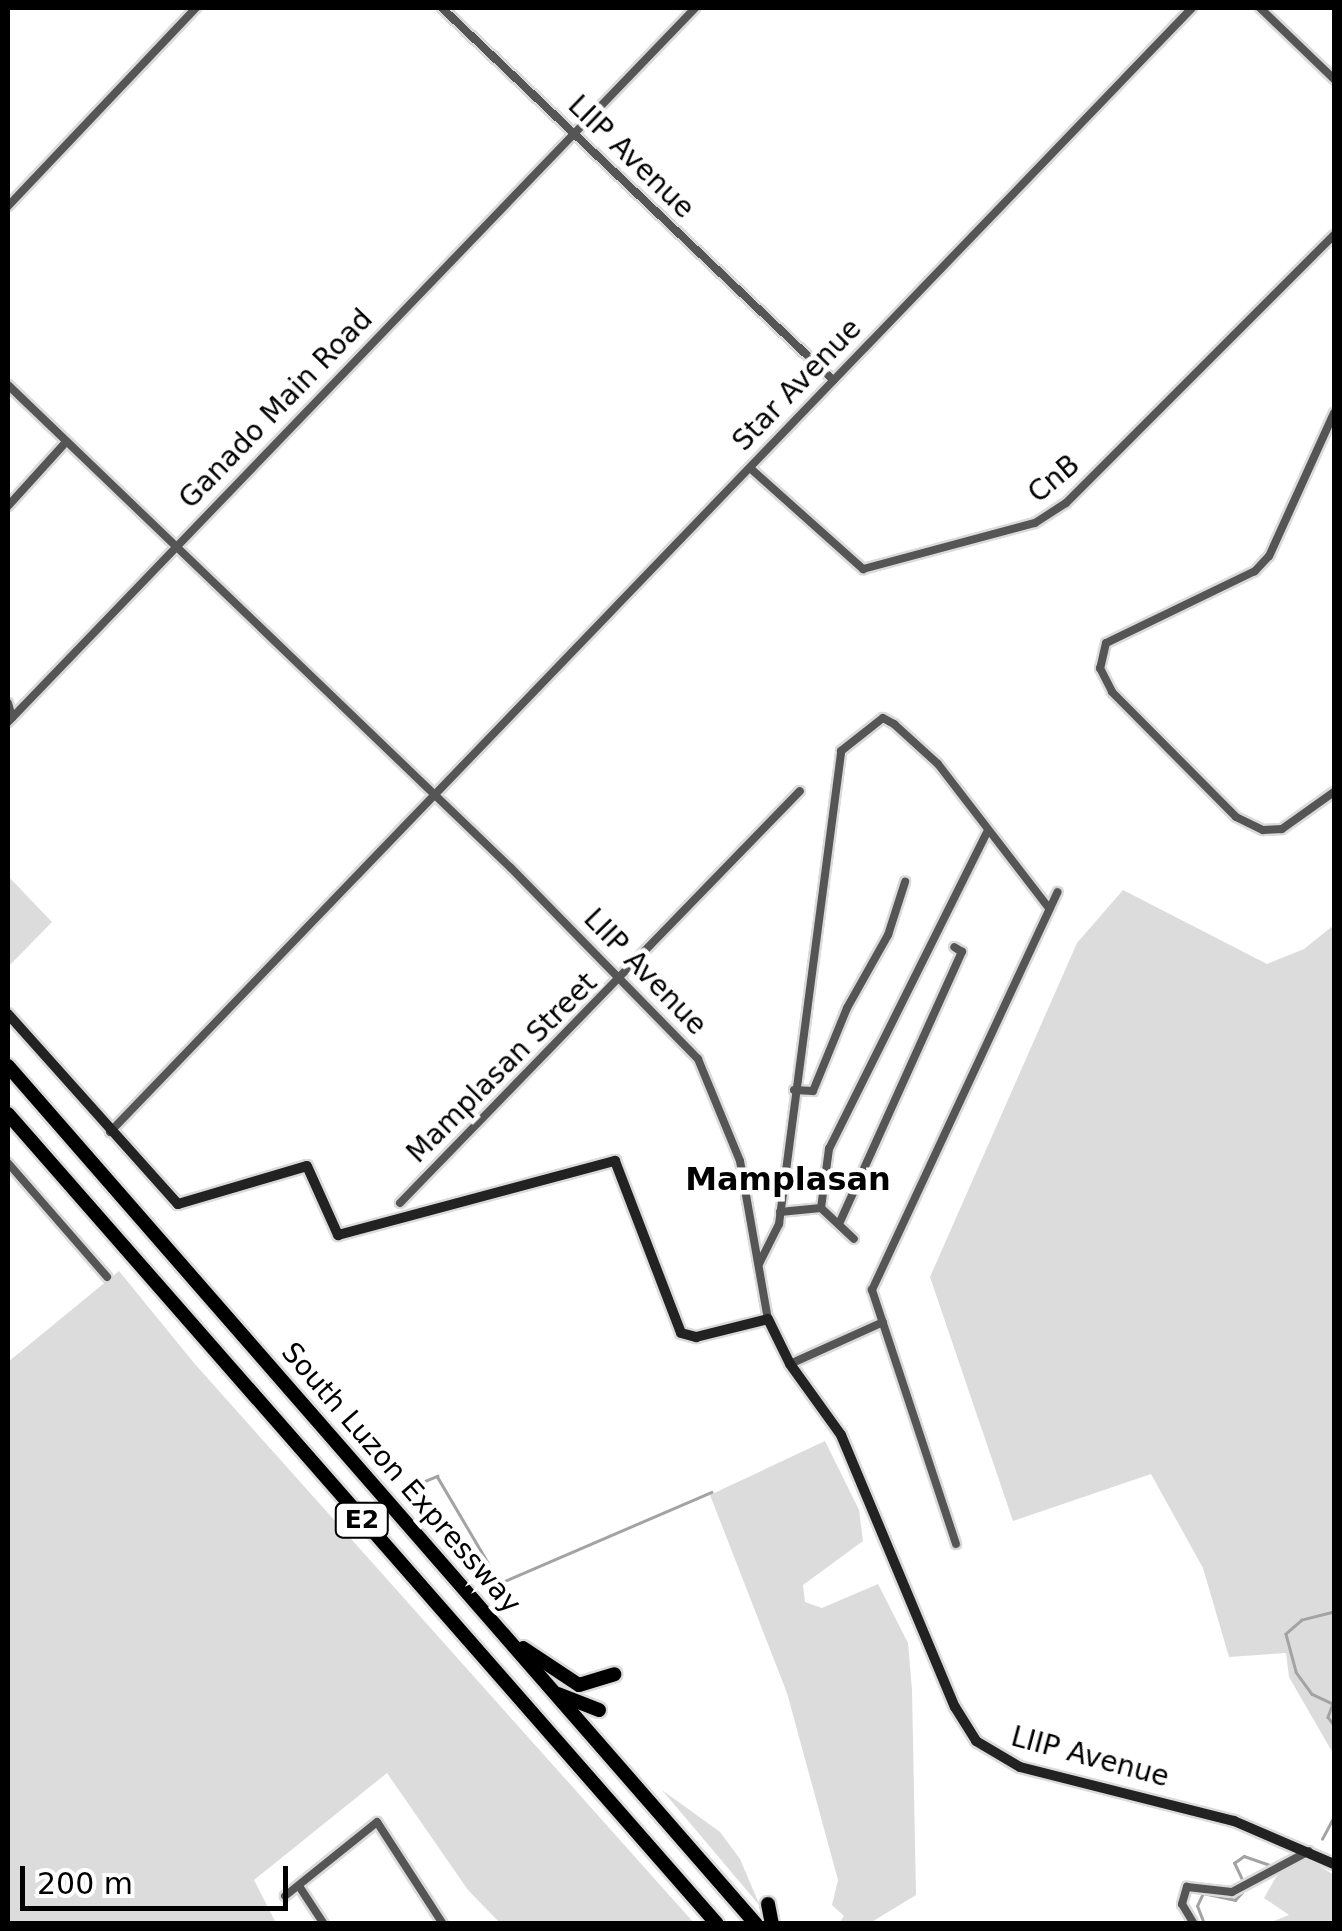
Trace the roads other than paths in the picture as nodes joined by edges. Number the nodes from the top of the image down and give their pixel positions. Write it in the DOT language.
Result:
graph roads {
  1 [pos="196,8"];
  2 [pos="442,8"];
  3 [pos="695,8"];
  4 [pos="1192,8"];
  5 [pos="1260,8"];
  6 [pos="1334,80"];
  7 [pos="574,133"];
  8 [pos="8,206"];
  9 [pos="1334,235"];
  10 [pos="834,380"];
  11 [pos="8,385"];
  12 [pos="1334,413"];
  13 [pos="66,442"];
  14 [pos="750,468"];
  15 [pos="8,506"];
  16 [pos="176,546"];
  17 [pos="8,703"];
  18 [pos="10,720"];
  19 [pos="800,791"];
  20 [pos="1334,792"];
  21 [pos="435,795"];
  22 [pos="987,832"];
  23 [pos="905,882"];
  24 [pos="1058,892"];
  25 [pos="1050,908"];
  26 [pos="954,947"];
  27 [pos="622,978"];
  28 [pos="8,1014"];
  29 [pos="8,1066"];
  30 [pos="794,1090"];
  31 [pos="8,1114"];
  32 [pos="110,1132"];
  33 [pos="8,1163"];
  34 [pos="400,1203"];
  35 [pos="821,1208"];
  36 [pos="780,1212"];
  37 [pos="839,1224"];
  38 [pos="854,1239"];
  39 [pos="758,1264"];
  40 [pos="107,1277"];
  41 [pos="768,1318"];
  42 [pos="883,1322"];
  43 [pos="790,1364"];
  44 [pos="956,1544"];
  45 [pos="506,1637"];
  46 [pos="614,1674"];
  47 [pos="556,1693"];
  48 [pos="599,1710"];
  49 [pos="1310,1850"];
  50 [pos="1334,1864"];
  51 [pos="299,1886"];
  52 [pos="286,1896"];
  53 [pos="768,1904"];
  54 [pos="324,1924"];
  55 [pos="443,1924"];
  56 [pos="717,1924"];
  57 [pos="756,1924"];
  58 [pos="772,1924"];
  59 [pos="1194,1924"];
  1 -- 8 [label="street"];
  2 -- 7 [label="street, LIIP Avenue"];
  3 -- 7 [label="street, Ganado Main Road"];
  4 -- 10 [label="street, Star Avenue"];
  5 -- 6 [label="street"];
  7 -- 10 [label="street, LIIP Avenue"];
  7 -- 16 [label="street, Ganado Main Road"];
  9 -- 14 [label="street, CnB"];
  10 -- 14 [label="street, Star Avenue"];
  11 -- 13 [label="street, LIIP Avenue"];
  12 -- 20 [label="street"];
  13 -- 15 [label="street"];
  13 -- 16 [label="street, LIIP Avenue"];
  14 -- 21 [label="street, Star Avenue"];
  16 -- 18 [label="street, Ganado Main Road"];
  16 -- 21 [label="street, LIIP Avenue"];
  17 -- 18 [label="street, Ganado Main Road"];
  19 -- 27 [label="street, Mamplasan Street"];
  21 -- 27 [label="street, LIIP Avenue"];
  21 -- 32 [label="street, Star Avenue"];
  22 -- 25 [label="street"];
  22 -- 30 [label="street"];
  22 -- 35 [label="street"];
  23 -- 30 [label="street"];
  24 -- 25 [label="street"];
  25 -- 42 [label="street"];
  26 -- 37 [label="street"];
  27 -- 34 [label="street, Mamplasan Street"];
  27 -- 39 [label="street, LIIP Avenue"];
  28 -- 32 [label="street"];
  29 -- 45 [label="highway, South Luzon Expressway / E2"];
  30 -- 36 [label="street"];
  31 -- 56 [label="highway, South Luzon Expressway / E2"];
  32 -- 41 [label="street"];
  33 -- 40 [label="street"];
  35 -- 36 [label="street"];
  35 -- 37 [label="street"];
  36 -- 39 [label="street"];
  37 -- 38 [label="street"];
  39 -- 41 [label="street, LIIP Avenue"];
  41 -- 43 [label="street, LIIP Avenue"];
  42 -- 43 [label="street"];
  42 -- 44 [label="street"];
  43 -- 49 [label="street, LIIP Avenue"];
  45 -- 46 [label="highway"];
  45 -- 47 [label="highway, South Luzon Expressway / E2"];
  47 -- 48 [label="highway"];
  47 -- 57 [label="highway, South Luzon Expressway / E2"];
  49 -- 50 [label="street, LIIP Avenue"];
  49 -- 59 [label="street"];
  51 -- 52 [label="street"];
  51 -- 54 [label="street"];
  51 -- 55 [label="street"];
  53 -- 58 [label="highway"];
}
